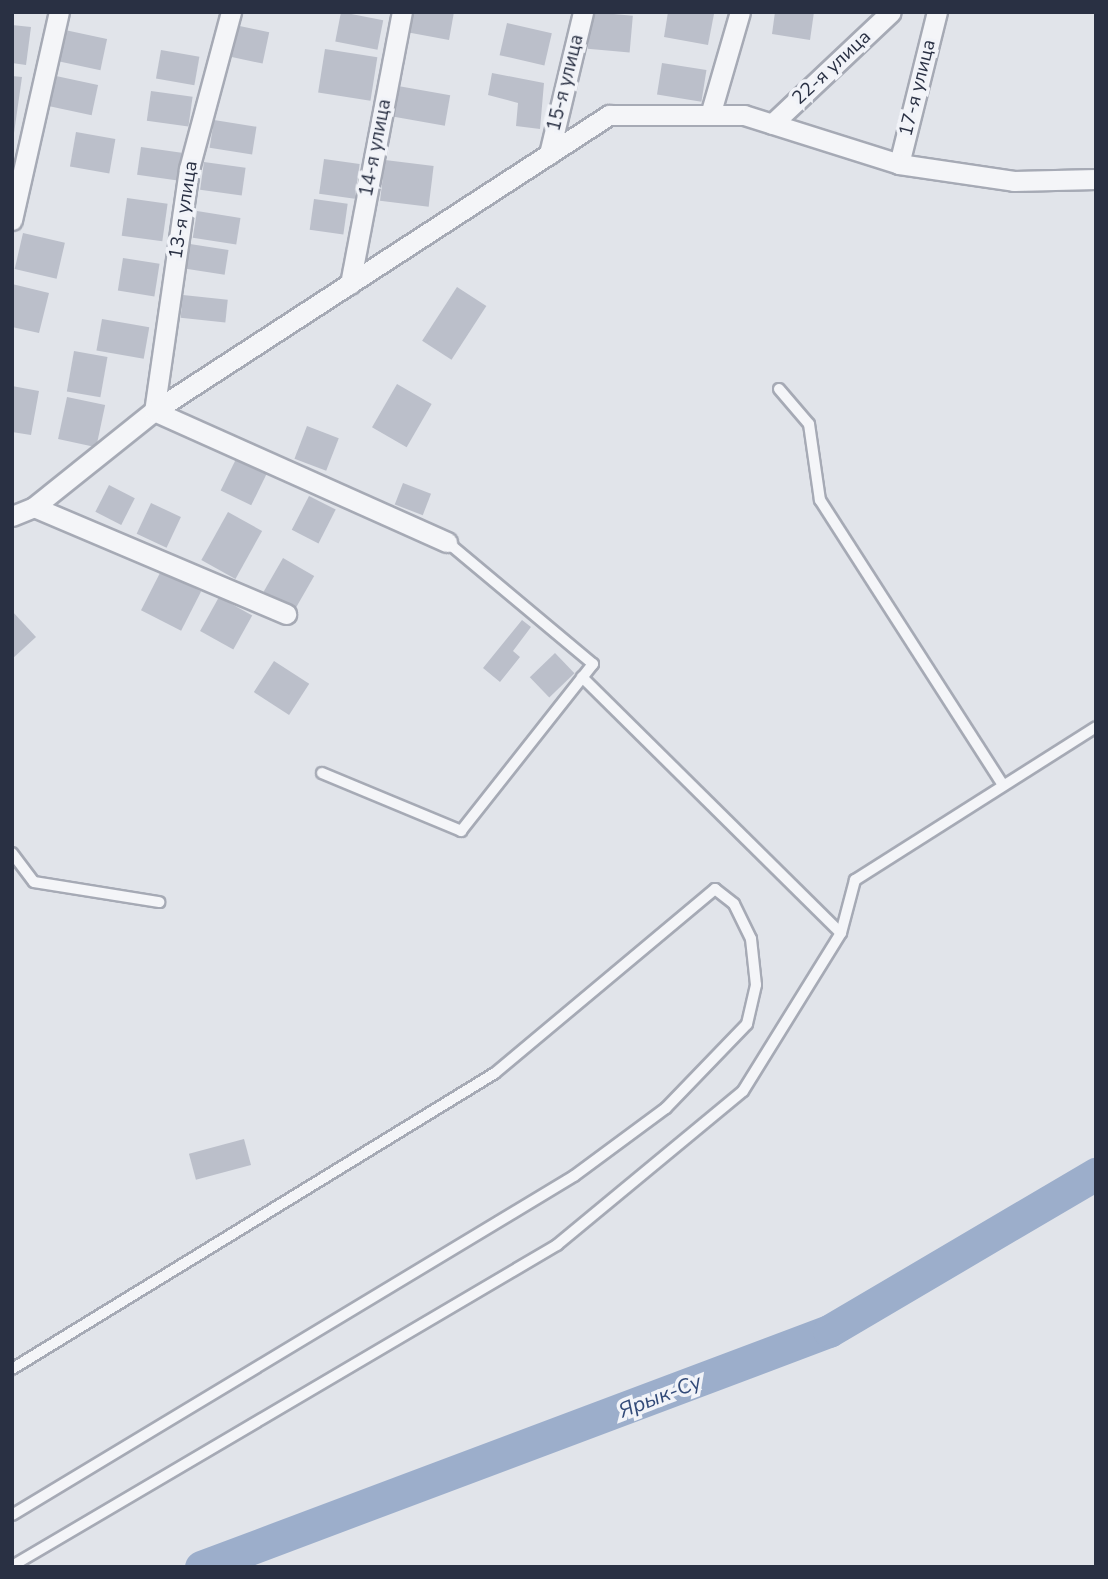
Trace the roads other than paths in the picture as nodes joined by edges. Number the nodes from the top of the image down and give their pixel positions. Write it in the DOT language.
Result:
graph roads {
  1 [pos="59,12"];
  2 [pos="231,12"];
  3 [pos="402,12"];
  4 [pos="583,12"];
  5 [pos="740,12"];
  6 [pos="891,12"];
  7 [pos="937,12"];
  8 [pos="710,115"];
  9 [pos="772,124"];
  10 [pos="549,154"];
  11 [pos="899,164"];
  12 [pos="1096,179"];
  13 [pos="12,220"];
  14 [pos="350,284"];
  15 [pos="779,389"];
  16 [pos="154,411"];
  17 [pos="34,507"];
  18 [pos="12,516"];
  19 [pos="447,542"];
  20 [pos="286,614"];
  21 [pos="582,677"];
  22 [pos="1096,727"];
  23 [pos="322,773"];
  24 [pos="1003,785"];
  25 [pos="12,853"];
  26 [pos="159,902"];
  27 [pos="841,933"];
  28 [pos="12,1369"];
  29 [pos="12,1515"];
  30 [pos="12,1566"];
  1 -- 13 [label="street"];
  2 -- 16 [label="street, 13-я улица"];
  3 -- 14 [label="street, 14-я улица"];
  4 -- 10 [label="street, 15-я улица"];
  5 -- 8 [label="street"];
  6 -- 9 [label="street, 22-я улица"];
  7 -- 11 [label="street, 17-я улица"];
  8 -- 9 [label="street"];
  8 -- 10 [label="street"];
  9 -- 11 [label="street"];
  10 -- 14 [label="street"];
  11 -- 12 [label="street"];
  14 -- 16 [label="street"];
  15 -- 24 [label="lane"];
  16 -- 17 [label="street"];
  16 -- 19 [label="street"];
  17 -- 18 [label="street"];
  17 -- 20 [label="street"];
  19 -- 21 [label="lane"];
  21 -- 23 [label="lane"];
  21 -- 27 [label="lane"];
  22 -- 24 [label="lane"];
  24 -- 27 [label="lane"];
  25 -- 26 [label="lane"];
  27 -- 30 [label="lane"];
  28 -- 29 [label="lane"];
}
